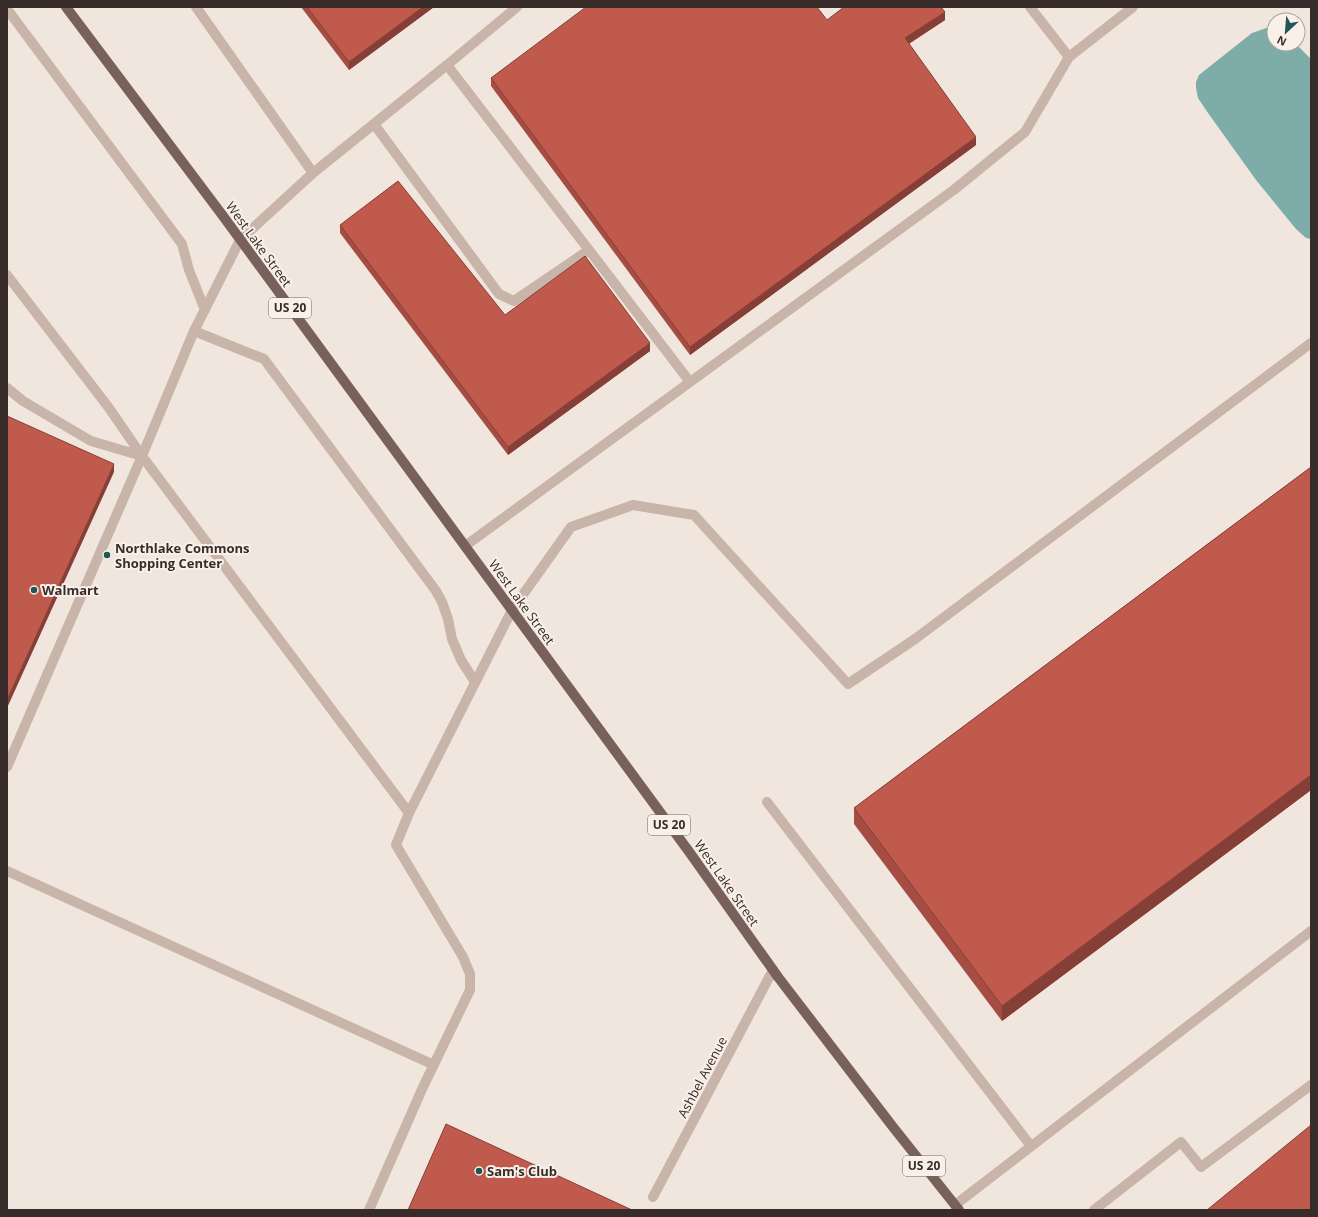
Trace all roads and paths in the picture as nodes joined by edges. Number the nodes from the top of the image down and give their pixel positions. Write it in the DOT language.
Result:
graph roads {
  1 [pos="66,7"];
  2 [pos="196,7"];
  3 [pos="517,7"];
  4 [pos="1030,7"];
  5 [pos="1133,7"];
  6 [pos="7,9"];
  7 [pos="1069,57"];
  8 [pos="446,65"];
  9 [pos="374,124"];
  10 [pos="313,173"];
  11 [pos="240,240"];
  12 [pos="589,250"];
  13 [pos="7,276"];
  14 [pos="205,310"];
  15 [pos="194,331"];
  16 [pos="1311,343"];
  17 [pos="690,382"];
  18 [pos="7,388"];
  19 [pos="142,456"];
  20 [pos="465,546"];
  21 [pos="512,610"];
  22 [pos="475,682"];
  23 [pos="7,767"];
  24 [pos="767,802"];
  25 [pos="409,813"];
  26 [pos="7,871"];
  27 [pos="1311,930"];
  28 [pos="774,970"];
  29 [pos="434,1065"];
  30 [pos="1311,1085"];
  31 [pos="1030,1146"];
  32 [pos="653,1197"];
  33 [pos="957,1207"];
  34 [pos="369,1210"];
  35 [pos="1094,1210"];
  1 -- 11 [label="main road, West Lake Street / US 20"];
  2 -- 10 [label="street"];
  3 -- 8 [label="street"];
  4 -- 7 [label="street"];
  5 -- 7 [label="street"];
  6 -- 14 [label="street"];
  7 -- 17 [label="street"];
  8 -- 9 [label="street"];
  8 -- 12 [label="street"];
  9 -- 10 [label="street"];
  9 -- 12 [label="street"];
  10 -- 11 [label="street"];
  11 -- 14 [label="street"];
  11 -- 20 [label="main road, West Lake Street / US 20"];
  12 -- 17 [label="street"];
  13 -- 19 [label="street"];
  14 -- 15 [label="street"];
  15 -- 19 [label="street"];
  15 -- 22 [label="street"];
  16 -- 21 [label="street"];
  17 -- 20 [label="street"];
  18 -- 19 [label="street"];
  19 -- 23 [label="street"];
  19 -- 25 [label="street"];
  20 -- 21 [label="main road, West Lake Street / US 20"];
  21 -- 22 [label="street"];
  21 -- 28 [label="main road, West Lake Street / US 20"];
  22 -- 25 [label="street"];
  24 -- 31 [label="street"];
  25 -- 29 [label="street"];
  26 -- 29 [label="street"];
  27 -- 31 [label="street"];
  28 -- 32 [label="street, Ashbel Avenue"];
  28 -- 33 [label="main road, West Lake Street / US 20"];
  29 -- 34 [label="street"];
  30 -- 35 [label="street"];
  31 -- 33 [label="street"];
}
